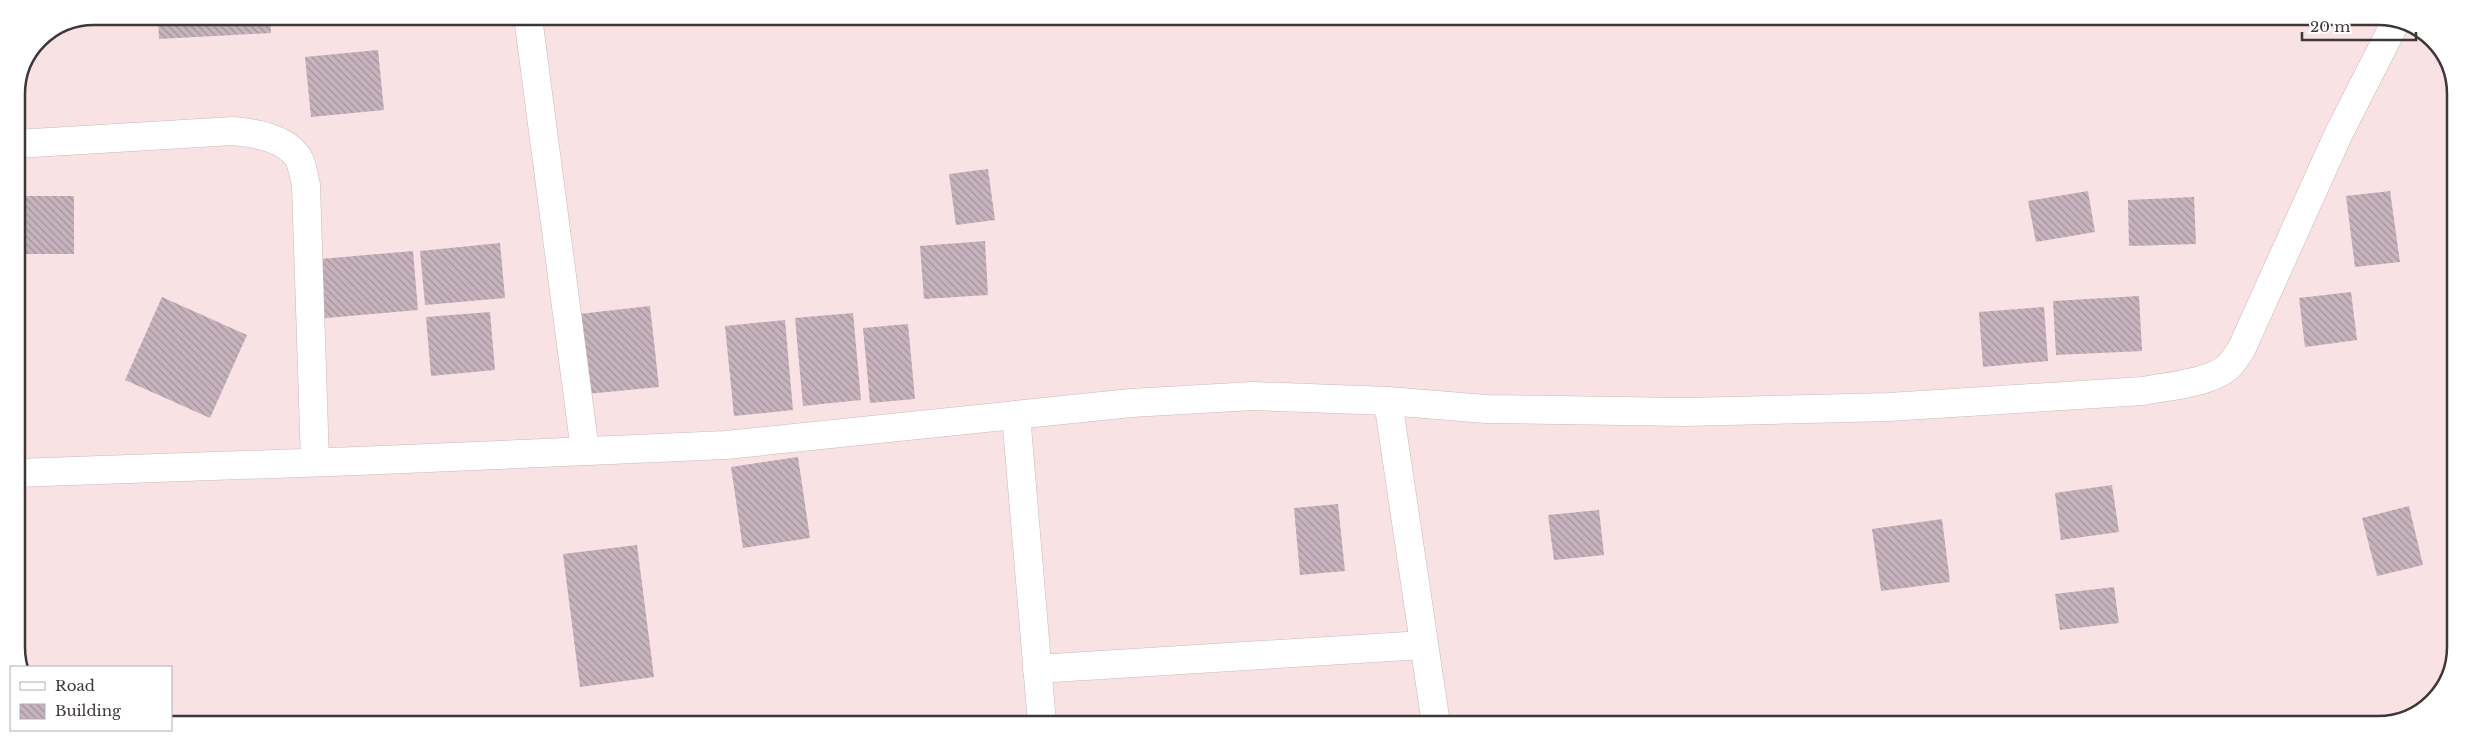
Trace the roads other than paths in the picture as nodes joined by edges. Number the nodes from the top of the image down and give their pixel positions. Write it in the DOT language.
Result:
graph roads {
  1 [pos="529,25"];
  2 [pos="2394,27"];
  3 [pos="25,143"];
  4 [pos="1388,402"];
  5 [pos="1016,415"];
  6 [pos="585,451"];
  7 [pos="315,462"];
  8 [pos="25,473"];
  9 [pos="1423,645"];
  10 [pos="1037,669"];
  11 [pos="1041,716"];
  12 [pos="1435,716"];
  1 -- 6 [label="street"];
  2 -- 4 [label="street"];
  3 -- 7 [label="street"];
  4 -- 5 [label="street"];
  4 -- 9 [label="street"];
  5 -- 6 [label="street"];
  5 -- 10 [label="street"];
  6 -- 7 [label="street"];
  7 -- 8 [label="street"];
  9 -- 10 [label="street"];
  9 -- 12 [label="street"];
  10 -- 11 [label="street"];
}
